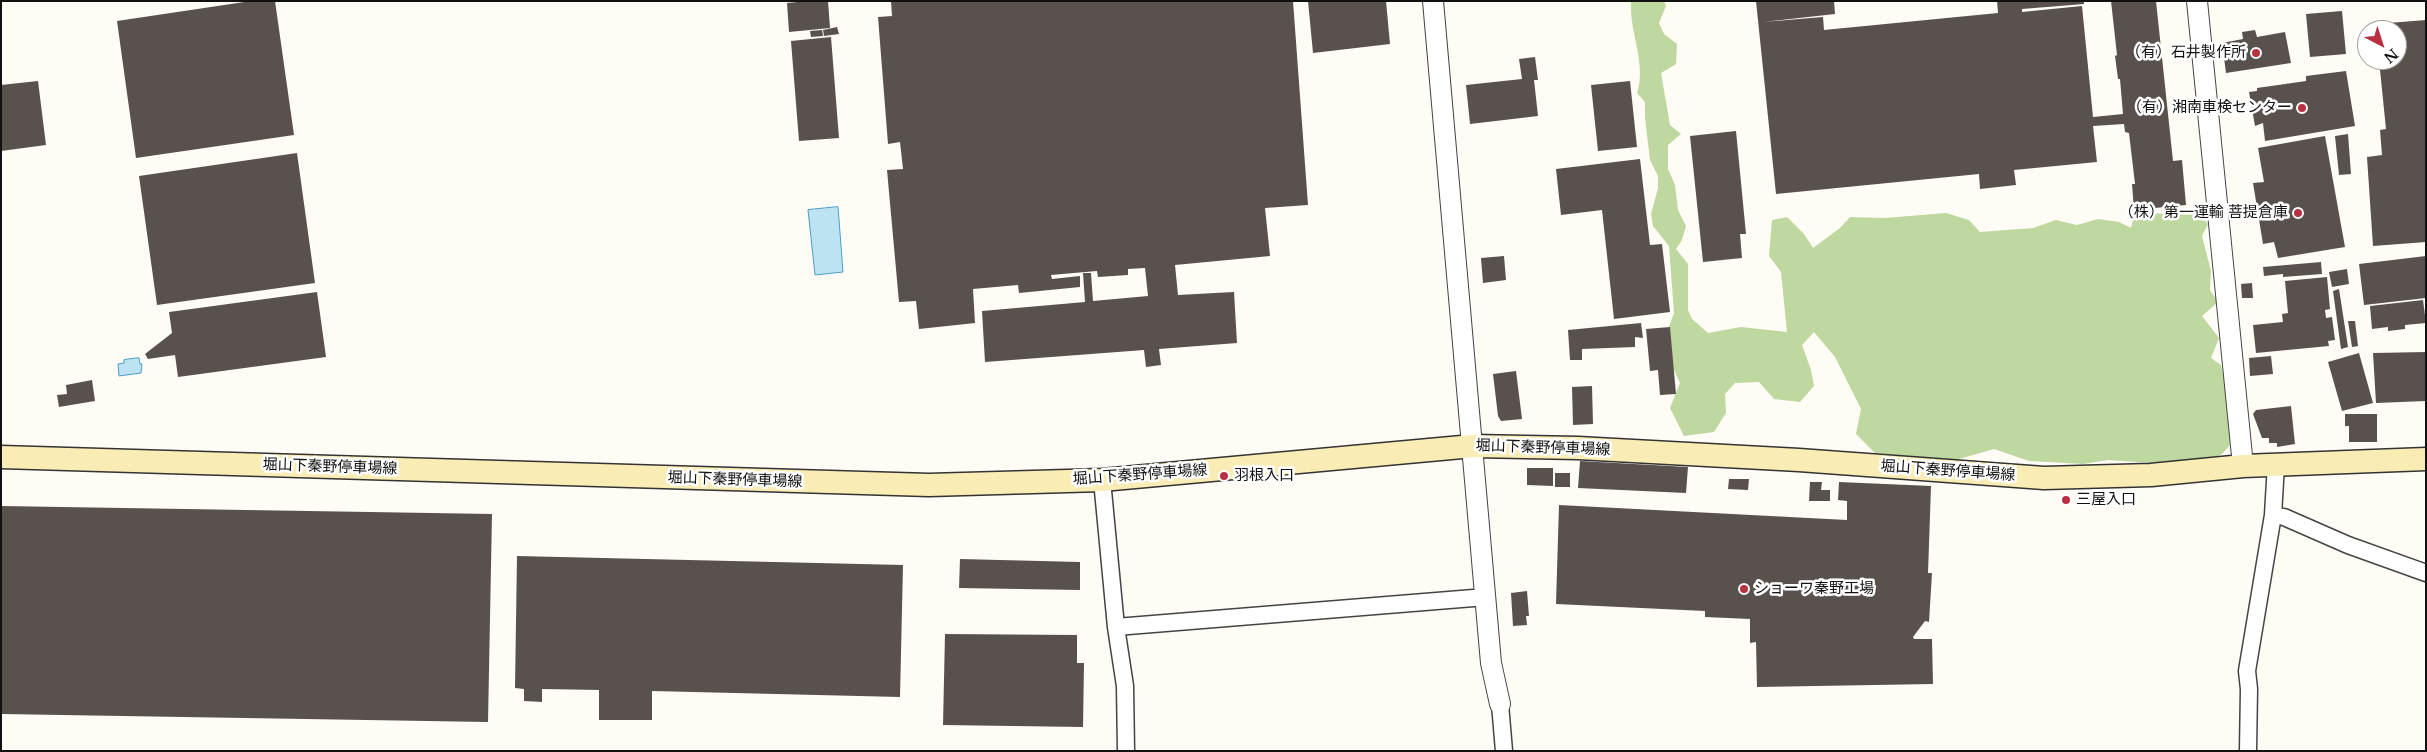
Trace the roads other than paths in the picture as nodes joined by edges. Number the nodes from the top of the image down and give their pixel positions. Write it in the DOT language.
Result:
graph roads {
  1 [pos="1433,1"];
  2 [pos="2197,1"];
  3 [pos="1473,446"];
  4 [pos="1,458"];
  5 [pos="2426,459"];
  6 [pos="2276,464"];
  7 [pos="2243,466"];
  8 [pos="1102,480"];
  9 [pos="2273,515"];
  10 [pos="2426,573"];
  11 [pos="1486,597"];
  12 [pos="1116,627"];
  13 [pos="1500,704"];
  14 [pos="1126,751"];
  15 [pos="1504,751"];
  16 [pos="2248,751"];
  1 -- 3 [label="street"];
  2 -- 7 [label="street"];
  3 -- 7 [label="main road, 堀山下秦野停車場線"];
  3 -- 8 [label="main road, 堀山下秦野停車場線"];
  3 -- 11 [label="street"];
  4 -- 8 [label="main road, 堀山下秦野停車場線"];
  5 -- 6 [label="main road, 堀山下秦野停車場線"];
  6 -- 7 [label="main road, 堀山下秦野停車場線"];
  6 -- 9 [label="street"];
  8 -- 12 [label="street"];
  9 -- 10 [label="street"];
  9 -- 16 [label="street"];
  11 -- 12 [label="street"];
  11 -- 13 [label="street"];
  12 -- 14 [label="street"];
  13 -- 15 [label="street"];
}
